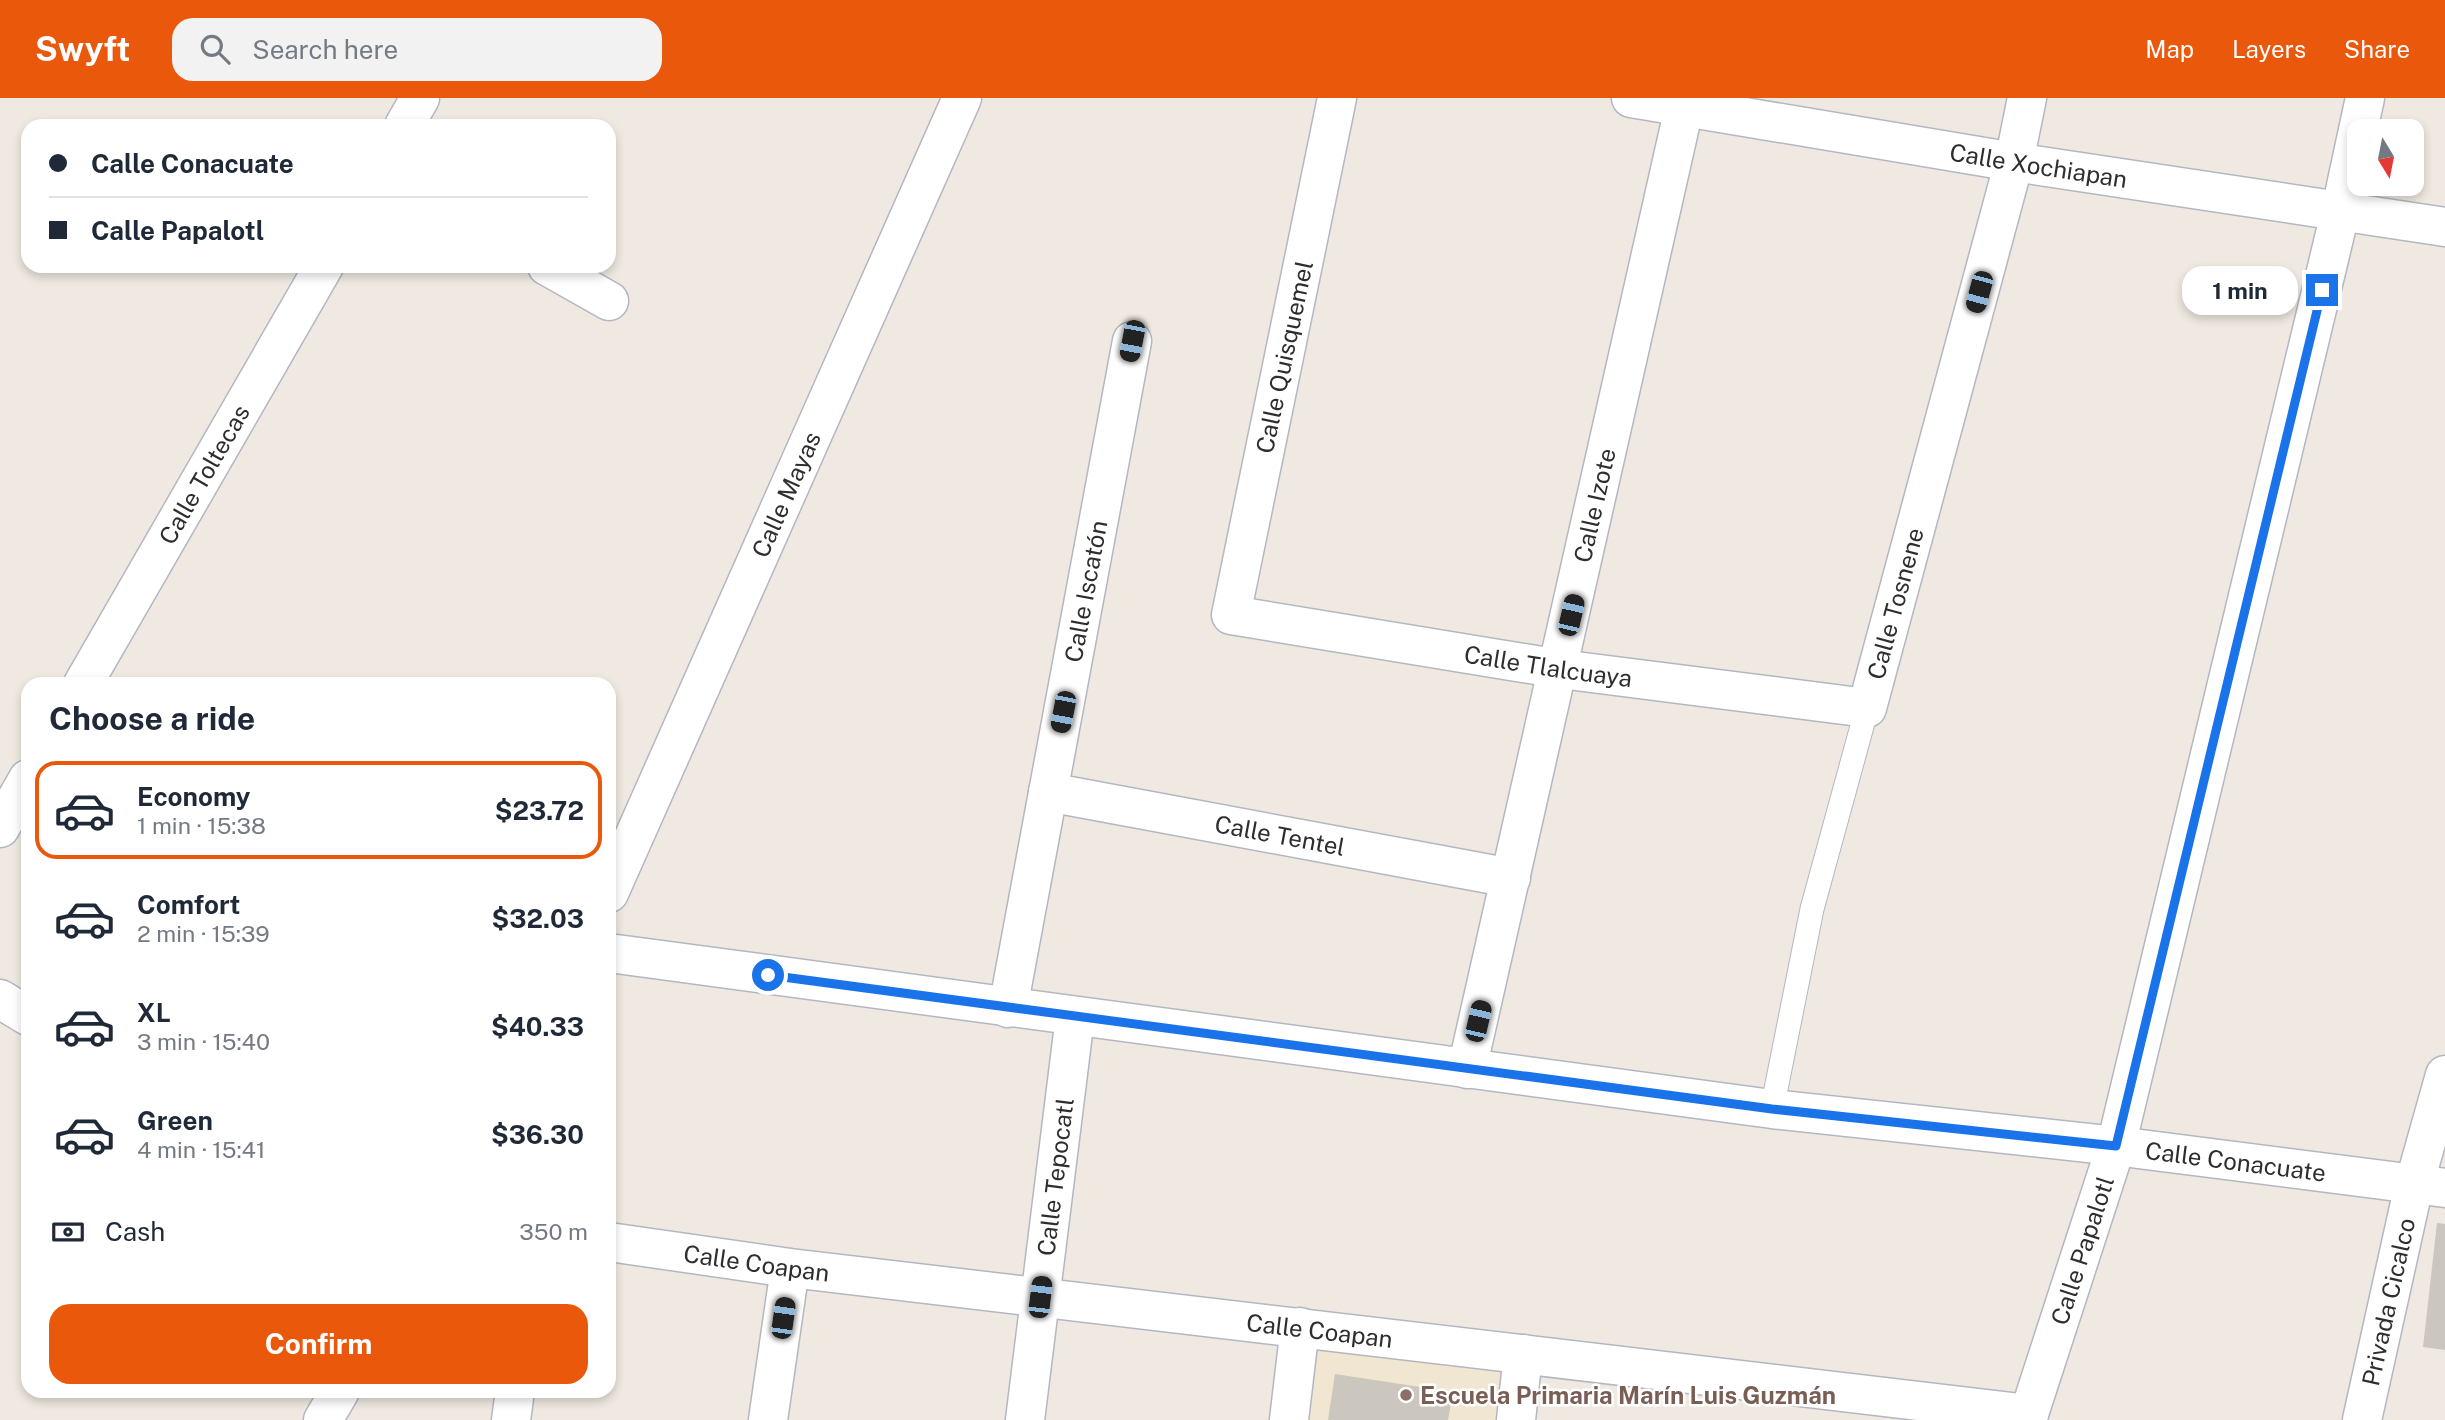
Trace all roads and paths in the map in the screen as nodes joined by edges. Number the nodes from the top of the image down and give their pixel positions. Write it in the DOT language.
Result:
graph roads {
  1 [pos="420,98"];
  2 [pos="962,98"];
  3 [pos="1337,98"];
  4 [pos="1632,98"];
  5 [pos="2027,98"];
  6 [pos="2365,98"];
  7 [pos="1684,108"];
  8 [pos="408,119"];
  9 [pos="2014,162"];
  10 [pos="2341,209"];
  11 [pos="2445,227"];
  12 [pos="320,273"];
  13 [pos="559,273"];
  14 [pos="609,301"];
  15 [pos="1132,341"];
  16 [pos="1231,615"];
  17 [pos="1560,669"];
  18 [pos="87,677"];
  19 [pos="1867,708"];
  20 [pos="21,791"];
  21 [pos="1048,792"];
  22 [pos="0,828"];
  23 [pos="616,877"];
  24 [pos="1511,878"];
  25 [pos="616,954"];
  26 [pos="0,999"];
  27 [pos="1007,1008"];
  28 [pos="21,1012"];
  29 [pos="1075,1017"];
  30 [pos="1467,1069"];
  31 [pos="2445,1075"];
  32 [pos="1772,1109"];
  33 [pos="2116,1146"];
  34 [pos="2430,1186"];
  35 [pos="616,1243"];
  36 [pos="790,1268"];
  37 [pos="1040,1297"];
  38 [pos="1300,1327"];
  39 [pos="1523,1354"];
  40 [pos="336,1398"];
  41 [pos="513,1398"];
  42 [pos="2026,1417"];
  43 [pos="323,1420"];
  44 [pos="511,1420"];
  45 [pos="768,1420"];
  46 [pos="1025,1420"];
  47 [pos="1289,1420"];
  48 [pos="1516,1420"];
  49 [pos="2362,1420"];
  1 -- 8 [label="street"];
  2 -- 23 [label="street, Calle Mayas"];
  3 -- 16 [label="street, Calle Quisquemel"];
  4 -- 7 [label="street, Calle Xochiapan"];
  5 -- 9 [label="street, Calle Tosnene"];
  6 -- 10 [label="street, Calle Papalotl"];
  7 -- 9 [label="street, Calle Xochiapan"];
  7 -- 17 [label="street, Calle Izote"];
  9 -- 10 [label="street, Calle Xochiapan"];
  9 -- 19 [label="street, Calle Tosnene"];
  10 -- 11 [label="street, Calle Xochiapan"];
  10 -- 33 [label="street, Calle Papalotl"];
  12 -- 18 [label="street, Calle Toltecas"];
  13 -- 14 [label="street"];
  15 -- 21 [label="street, Calle Iscatón"];
  16 -- 17 [label="street, Calle Tlalcuaya"];
  17 -- 19 [label="street, Calle Tlalcuaya"];
  17 -- 24 [label="street, Calle Izote"];
  19 -- 32 [label="lane, Calle Tosnene"];
  20 -- 22 [label="street"];
  21 -- 24 [label="street, Calle Tentel"];
  21 -- 27 [label="street, Calle Iscatón"];
  24 -- 30 [label="street, Calle Izote"];
  25 -- 27 [label="street, Calle Conacuate"];
  26 -- 28 [label="street"];
  27 -- 29 [label="street, Calle Conacuate"];
  29 -- 30 [label="street, Calle Conacuate"];
  29 -- 37 [label="street, Calle Tepocatl"];
  30 -- 32 [label="street, Calle Conacuate"];
  31 -- 34 [label="street, Privada Cicalco"];
  32 -- 33 [label="street, Calle Conacuate"];
  33 -- 34 [label="street, Calle Conacuate"];
  33 -- 42 [label="street, Calle Papalotl"];
  34 -- 49 [label="street, Privada Cicalco"];
  35 -- 36 [label="street, Calle Coapan"];
  36 -- 37 [label="street, Calle Coapan"];
  36 -- 45 [label="street"];
  37 -- 38 [label="street, Calle Coapan"];
  37 -- 46 [label="street, Calle Tepocatl"];
  38 -- 39 [label="street, Calle Coapan"];
  38 -- 47 [label="street"];
  39 -- 42 [label="street, Calle Coapan"];
  39 -- 48 [label="street"];
  40 -- 43 [label="street"];
  41 -- 44 [label="street"];
}
